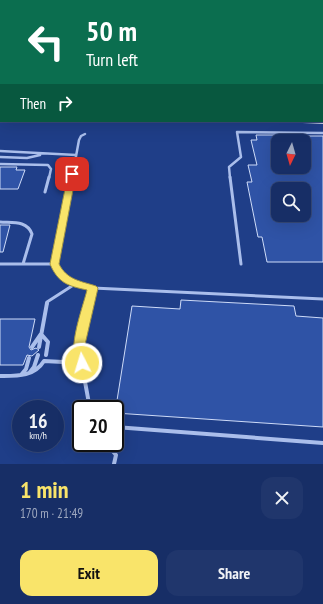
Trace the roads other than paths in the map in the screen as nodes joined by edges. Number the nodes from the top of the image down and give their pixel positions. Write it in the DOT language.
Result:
graph roads {
  1 [pos="181,0"];
  2 [pos="203,0"];
  3 [pos="323,133"];
  4 [pos="85,134"];
  5 [pos="0,151"];
  6 [pos="42,154"];
  7 [pos="76,155"];
  8 [pos="0,157"];
  9 [pos="0,164"];
  10 [pos="45,192"];
  11 [pos="0,222"];
  12 [pos="0,264"];
  13 [pos="23,264"];
  14 [pos="54,264"];
  15 [pos="241,264"];
  16 [pos="75,284"];
  17 [pos="93,288"];
  18 [pos="323,299"];
  19 [pos="41,334"];
  20 [pos="32,347"];
  21 [pos="39,347"];
  22 [pos="38,355"];
  23 [pos="46,355"];
  24 [pos="29,358"];
  25 [pos="82,363"];
  26 [pos="27,374"];
  27 [pos="0,376"];
  28 [pos="20,376"];
  29 [pos="88,400"];
  30 [pos="124,428"];
  31 [pos="323,442"];
  32 [pos="114,452"];
  33 [pos="114,464"];
  1 -- 2 [label="lane"];
  3 -- 15 [label="lane"];
  4 -- 7 [label="lane"];
  5 -- 6 [label="lane"];
  6 -- 7 [label="lane"];
  6 -- 8 [label="lane"];
  7 -- 14 [label="lane"];
  9 -- 10 [label="lane"];
  11 -- 13 [label="lane"];
  12 -- 13 [label="lane"];
  13 -- 14 [label="lane"];
  14 -- 16 [label="lane"];
  16 -- 17 [label="lane"];
  16 -- 19 [label="lane"];
  17 -- 18 [label="lane"];
  17 -- 25 [label="lane"];
  19 -- 20 [label="lane"];
  19 -- 21 [label="lane"];
  19 -- 23 [label="lane"];
  22 -- 26 [label="lane"];
  24 -- 28 [label="lane"];
  25 -- 26 [label="lane"];
  25 -- 29 [label="lane"];
  26 -- 28 [label="lane"];
  27 -- 28 [label="lane"];
  30 -- 31 [label="lane"];
  32 -- 33 [label="lane"];
}
